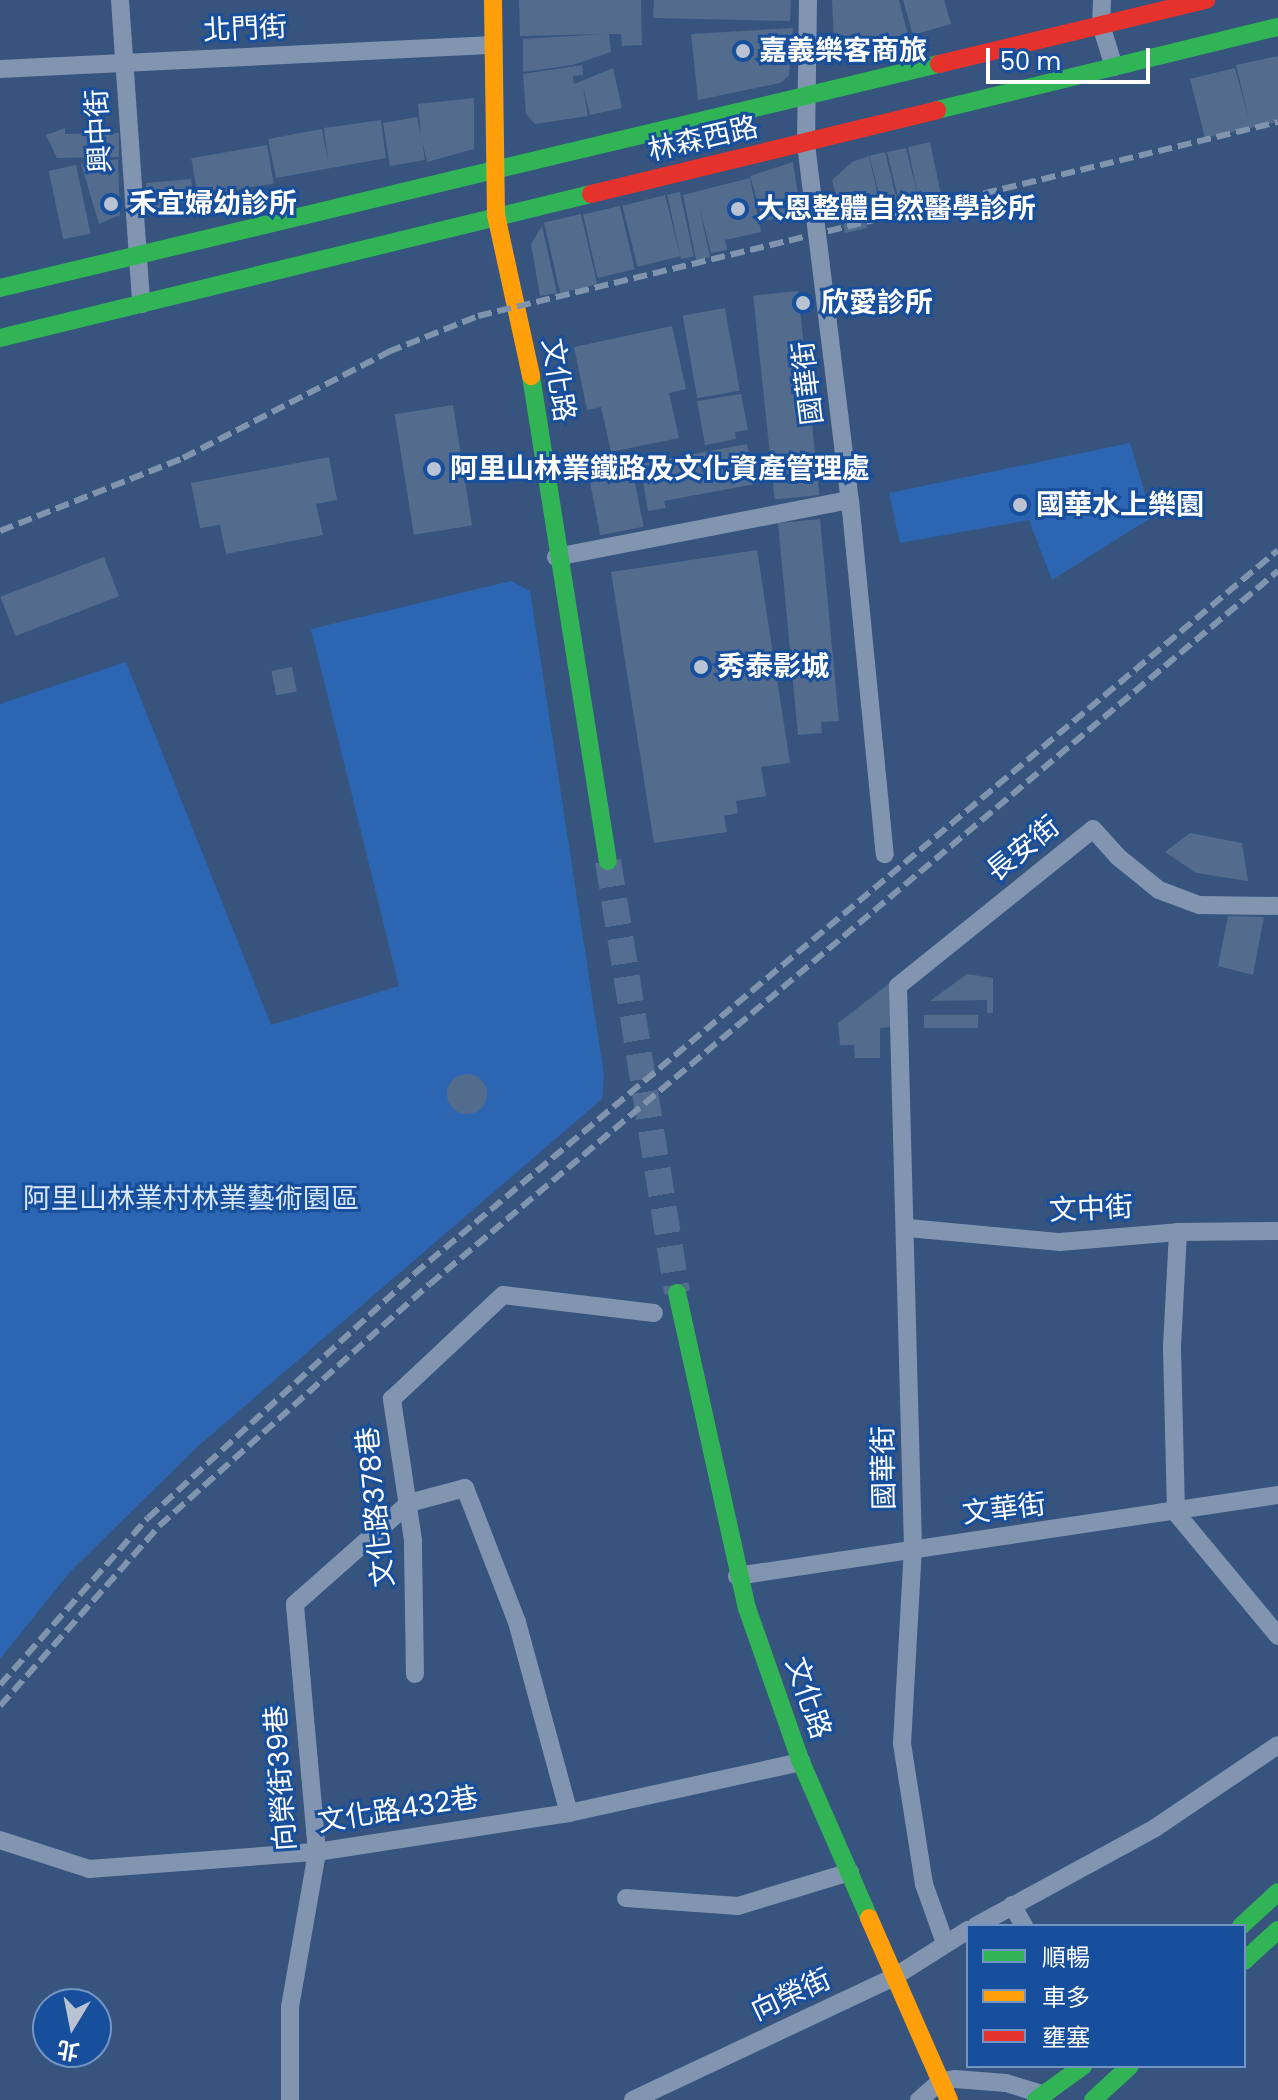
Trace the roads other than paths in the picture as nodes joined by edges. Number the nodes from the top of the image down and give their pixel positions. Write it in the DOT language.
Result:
graph roads {
  1 [pos="120,0"];
  2 [pos="493,0"];
  3 [pos="808,0"];
  4 [pos="1102,0"];
  5 [pos="1206,0"];
  6 [pos="1101,25"];
  7 [pos="1278,27"];
  8 [pos="493,45"];
  9 [pos="124,64"];
  10 [pos="1114,67"];
  11 [pos="0,69"];
  12 [pos="808,99"];
  13 [pos="806,144"];
  14 [pos="494,171"];
  15 [pos="496,215"];
  16 [pos="134,258"];
  17 [pos="0,288"];
  18 [pos="141,304"];
  19 [pos="0,338"];
  20 [pos="850,500"];
  21 [pos="556,557"];
  22 [pos="885,854"];
  23 [pos="608,861"];
  24 [pos="1278,906"];
  25 [pos="898,986"];
  26 [pos="908,1228"];
  27 [pos="1278,1231"];
  28 [pos="1178,1232"];
  29 [pos="677,1293"];
  30 [pos="654,1313"];
  31 [pos="1278,1495"];
  32 [pos="409,1503"];
  33 [pos="1176,1513"];
  34 [pos="913,1548"];
  35 [pos="737,1576"];
  36 [pos="1278,1636"];
  37 [pos="415,1674"];
  38 [pos="1278,1745"];
  39 [pos="801,1762"];
  40 [pos="569,1813"];
  41 [pos="0,1840"];
  42 [pos="317,1852"];
  43 [pos="850,1872"];
  44 [pos="1278,1892"];
  45 [pos="626,1898"];
  46 [pos="1012,1905"];
  47 [pos="979,1924"];
  48 [pos="1023,1924"];
  49 [pos="1243,1924"];
  50 [pos="1278,1930"];
  51 [pos="966,1931"];
  52 [pos="945,1943"];
  53 [pos="1246,1959"];
  54 [pos="894,1977"];
  55 [pos="1080,2068"];
  56 [pos="1128,2068"];
  57 [pos="941,2081"];
  58 [pos="1039,2097"];
  59 [pos="290,2100"];
  60 [pos="633,2100"];
  61 [pos="919,2100"];
  62 [pos="949,2100"];
  63 [pos="1093,2100"];
  1 -- 9 [label="street, 興中街"];
  2 -- 8 [label="main road, 文化路"];
  3 -- 12 [label="street, 國華街"];
  4 -- 6 [label="street"];
  5 -- 6 [label="main road, 林森西路"];
  6 -- 10 [label="street"];
  6 -- 12 [label="main road, 林森西路"];
  7 -- 10 [label="main road, 林森西路"];
  8 -- 9 [label="street, 北門街"];
  8 -- 14 [label="main road, 文化路"];
  9 -- 11 [label="street, 北門街"];
  9 -- 16 [label="street, 興中街"];
  10 -- 13 [label="main road, 林森西路"];
  12 -- 13 [label="street, 國華街"];
  12 -- 14 [label="main road, 林森西路"];
  13 -- 15 [label="main road, 林森西路"];
  13 -- 20 [label="street, 國華街"];
  14 -- 15 [label="main road, 文化路"];
  14 -- 16 [label="main road, 林森西路"];
  15 -- 18 [label="main road, 林森西路"];
  15 -- 21 [label="main road, 文化路"];
  16 -- 17 [label="main road, 林森西路"];
  16 -- 18 [label="street"];
  18 -- 19 [label="main road, 林森西路"];
  20 -- 21 [label="street"];
  20 -- 22 [label="street, 國華街"];
  21 -- 23 [label="main road, 文化路"];
  24 -- 25 [label="street, 長安街"];
  25 -- 26 [label="street, 國華街"];
  26 -- 28 [label="street, 文中街"];
  26 -- 34 [label="street, 國華街"];
  27 -- 28 [label="street, 文中街"];
  28 -- 33 [label="street"];
  29 -- 35 [label="main road, 文化路"];
  30 -- 32 [label="street, 文化路378巷"];
  31 -- 33 [label="street, 文華街"];
  32 -- 37 [label="street, 文化路378巷"];
  32 -- 40 [label="street"];
  32 -- 42 [label="street, 向榮街39巷"];
  33 -- 34 [label="street, 文華街"];
  33 -- 36 [label="street"];
  34 -- 35 [label="street, 文華街"];
  34 -- 52 [label="street, 國華街"];
  35 -- 39 [label="main road, 文化路"];
  38 -- 46 [label="street"];
  39 -- 40 [label="street, 文化路432巷"];
  39 -- 43 [label="main road, 文化路"];
  40 -- 42 [label="street, 文化路432巷"];
  41 -- 42 [label="street, 文化路432巷"];
  42 -- 59 [label="street, 向榮街39巷"];
  43 -- 45 [label="street"];
  43 -- 54 [label="main road, 文化路"];
  44 -- 49 [label="main road"];
  46 -- 47 [label="street"];
  46 -- 48 [label="street"];
  50 -- 53 [label="main road"];
  51 -- 52 [label="street, 向榮街"];
  52 -- 54 [label="street, 向榮街"];
  54 -- 57 [label="main road, 文化路"];
  54 -- 60 [label="street, 向榮街"];
  55 -- 58 [label="main road"];
  56 -- 63 [label="main road"];
  57 -- 58 [label="street"];
  57 -- 61 [label="street"];
  57 -- 62 [label="main road, 文化路"];
}
